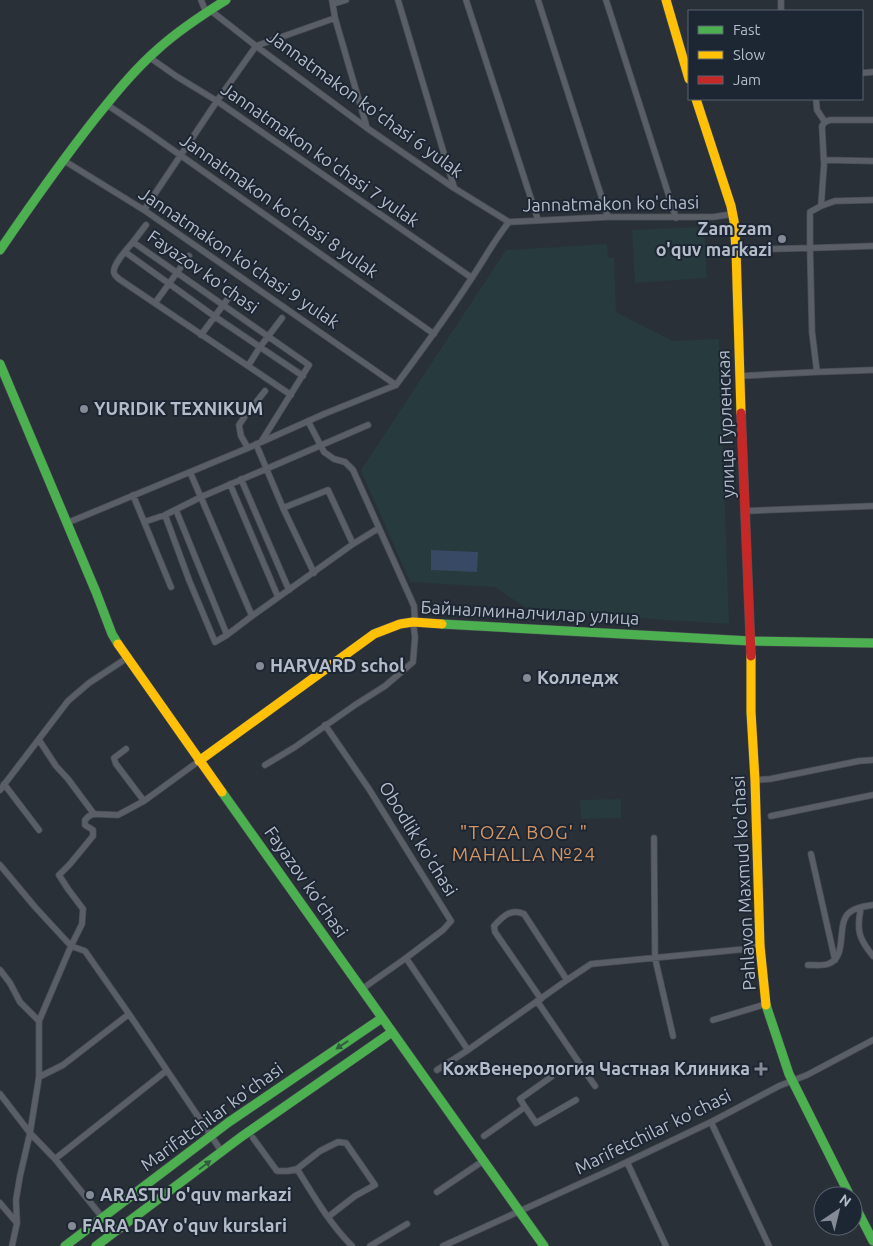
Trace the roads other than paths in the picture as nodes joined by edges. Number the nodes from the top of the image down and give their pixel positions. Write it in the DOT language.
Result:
graph roads {
  1 [pos="200,0"];
  2 [pos="226,0"];
  3 [pos="346,0"];
  4 [pos="398,0"];
  5 [pos="466,0"];
  6 [pos="538,0"];
  7 [pos="606,0"];
  8 [pos="666,0"];
  9 [pos="332,2"];
  10 [pos="208,11"];
  11 [pos="335,18"];
  12 [pos="256,46"];
  13 [pos="149,57"];
  14 [pos="688,76"];
  15 [pos="696,100"];
  16 [pos="816,100"];
  17 [pos="217,101"];
  18 [pos="106,104"];
  19 [pos="873,120"];
  20 [pos="825,122"];
  21 [pos="367,128"];
  22 [pos="180,156"];
  23 [pos="62,160"];
  24 [pos="824,160"];
  25 [pos="873,160"];
  26 [pos="454,188"];
  27 [pos="873,200"];
  28 [pos="821,206"];
  29 [pos="144,210"];
  30 [pos="732,210"];
  31 [pos="608,217"];
  32 [pos="676,218"];
  33 [pos="538,220"];
  34 [pos="510,222"];
  35 [pos="146,225"];
  36 [pos="133,242"];
  37 [pos="873,246"];
  38 [pos="810,248"];
  39 [pos="0,250"];
  40 [pos="736,250"];
  41 [pos="125,252"];
  42 [pos="189,256"];
  43 [pos="177,273"];
  44 [pos="472,278"];
  45 [pos="169,283"];
  46 [pos="235,289"];
  47 [pos="156,303"];
  48 [pos="222,305"];
  49 [pos="214,316"];
  50 [pos="282,318"];
  51 [pos="434,334"];
  52 [pos="201,335"];
  53 [pos="268,337"];
  54 [pos="260,347"];
  55 [pos="0,364"];
  56 [pos="248,366"];
  57 [pos="873,370"];
  58 [pos="817,372"];
  59 [pos="303,376"];
  60 [pos="740,376"];
  61 [pos="396,385"];
  62 [pos="265,391"];
  63 [pos="291,395"];
  64 [pos="308,421"];
  65 [pos="368,426"];
  66 [pos="259,443"];
  67 [pos="320,445"];
  68 [pos="248,448"];
  69 [pos="266,469"];
  70 [pos="190,472"];
  71 [pos="241,479"];
  72 [pos="230,484"];
  73 [pos="133,495"];
  74 [pos="201,497"];
  75 [pos="873,506"];
  76 [pos="283,508"];
  77 [pos="176,510"];
  78 [pos="745,511"];
  79 [pos="164,515"];
  80 [pos="144,522"];
  81 [pos="67,523"];
  82 [pos="379,528"];
  83 [pos="353,544"];
  84 [pos="314,573"];
  85 [pos="171,587"];
  86 [pos="288,590"];
  87 [pos="278,597"];
  88 [pos="252,616"];
  89 [pos="414,622"];
  90 [pos="226,635"];
  91 [pos="750,641"];
  92 [pos="873,643"];
  93 [pos="126,658"];
  94 [pos="325,725"];
  95 [pos="39,740"];
  96 [pos="126,749"];
  97 [pos="873,760"];
  98 [pos="199,761"];
  99 [pos="265,765"];
  100 [pos="755,780"];
  101 [pos="2,787"];
  102 [pos="873,795"];
  103 [pos="144,801"];
  104 [pos="94,814"];
  105 [pos="771,816"];
  106 [pos="39,830"];
  107 [pos="654,838"];
  108 [pos="812,854"];
  109 [pos="0,865"];
  110 [pos="873,905"];
  111 [pos="861,908"];
  112 [pos="71,946"];
  113 [pos="760,946"];
  114 [pos="873,956"];
  115 [pos="406,958"];
  116 [pos="655,958"];
  117 [pos="835,960"];
  118 [pos="808,964"];
  119 [pos="0,970"];
  120 [pos="567,980"];
  121 [pos="362,989"];
  122 [pos="539,1000"];
  123 [pos="766,1004"];
  124 [pos="128,1014"];
  125 [pos="382,1018"];
  126 [pos="712,1020"];
  127 [pos="39,1021"];
  128 [pos="392,1032"];
  129 [pos="673,1036"];
  130 [pos="873,1040"];
  131 [pos="468,1050"];
  132 [pos="437,1070"];
  133 [pos="166,1071"];
  134 [pos="39,1077"];
  135 [pos="551,1077"];
  136 [pos="793,1081"];
  137 [pos="595,1086"];
  138 [pos="0,1094"];
  139 [pos="576,1100"];
  140 [pos="525,1107"];
  141 [pos="711,1122"];
  142 [pos="30,1133"];
  143 [pos="211,1136"];
  144 [pos="484,1136"];
  145 [pos="253,1138"];
  146 [pos="222,1152"];
  147 [pos="55,1159"];
  148 [pos="483,1161"];
  149 [pos="627,1162"];
  150 [pos="297,1169"];
  151 [pos="845,1186"];
  152 [pos="437,1192"];
  153 [pos="0,1203"];
  154 [pos="520,1212"];
  155 [pos="102,1217"];
  156 [pos="328,1217"];
  157 [pos="863,1222"];
  158 [pos="17,1224"];
  159 [pos="407,1224"];
  160 [pos="873,1241"];
  161 [pos="12,1246"];
  162 [pos="65,1246"];
  163 [pos="96,1246"];
  164 [pos="352,1246"];
  165 [pos="370,1246"];
  166 [pos="443,1246"];
  167 [pos="544,1246"];
  168 [pos="666,1246"];
  169 [pos="769,1246"];
  1 -- 10 [label="street"];
  2 -- 10 [label="street"];
  3 -- 9 [label="street"];
  4 -- 26 [label="street"];
  5 -- 33 [label="street"];
  6 -- 31 [label="street"];
  7 -- 32 [label="street"];
  8 -- 14 [label="street"];
  9 -- 11 [label="street"];
  10 -- 12 [label="street, Jannatmakon ko'chasi 6 yulak"];
  10 -- 13 [label="street"];
  11 -- 12 [label="street"];
  11 -- 21 [label="street"];
  12 -- 17 [label="street"];
  12 -- 21 [label="street, Jannatmakon ko'chasi 6 yulak"];
  13 -- 17 [label="street, Jannatmakon ko'chasi 7 yulak"];
  13 -- 18 [label="street"];
  15 -- 30 [label="street, улица Гурленская"];
  16 -- 20 [label="street"];
  17 -- 22 [label="street"];
  17 -- 44 [label="street, Jannatmakon ko'chasi 7 yulak"];
  18 -- 22 [label="street, Jannatmakon ko'chasi 8 yulak"];
  18 -- 23 [label="street"];
  19 -- 20 [label="street"];
  20 -- 24 [label="street"];
  21 -- 26 [label="street, Jannatmakon ko'chasi 6 yulak"];
  22 -- 29 [label="street"];
  22 -- 51 [label="street, Jannatmakon ko'chasi 8 yulak"];
  23 -- 29 [label="street, Jannatmakon ko'chasi 9 yulak"];
  23 -- 39 [label="street"];
  24 -- 25 [label="street"];
  24 -- 28 [label="street"];
  26 -- 34 [label="street, Jannatmakon ko'chasi 6 yulak"];
  27 -- 28 [label="street"];
  28 -- 38 [label="street"];
  29 -- 61 [label="street, Jannatmakon ko'chasi 9 yulak"];
  30 -- 32 [label="street, Jannatmakon ko'chasi"];
  30 -- 40 [label="street, улица Гурленская"];
  31 -- 32 [label="street, Jannatmakon ko'chasi"];
  31 -- 33 [label="street, Jannatmakon ko'chasi"];
  33 -- 34 [label="street, Jannatmakon ko'chasi"];
  34 -- 44 [label="street, Jannatmakon ko'chasi"];
  35 -- 36 [label="street"];
  36 -- 41 [label="street, Fayazov ko'chasi"];
  36 -- 43 [label="street, Fayazov ko'chasi"];
  37 -- 38 [label="street"];
  38 -- 40 [label="street"];
  38 -- 58 [label="street"];
  40 -- 60 [label="street, улица Гурленская"];
  41 -- 45 [label="street"];
  41 -- 47 [label="street, Fayazov ko'chasi"];
  42 -- 43 [label="street"];
  43 -- 45 [label="street"];
  43 -- 48 [label="street, Fayazov ko'chasi"];
  44 -- 51 [label="street, Jannatmakon ko'chasi"];
  45 -- 47 [label="street"];
  45 -- 49 [label="street"];
  46 -- 48 [label="street"];
  47 -- 52 [label="street, Fayazov ko'chasi"];
  48 -- 49 [label="street"];
  48 -- 53 [label="street, Fayazov ko'chasi"];
  49 -- 52 [label="street"];
  49 -- 54 [label="street"];
  50 -- 53 [label="street"];
  51 -- 61 [label="street, Jannatmakon ko'chasi"];
  52 -- 56 [label="street, Fayazov ko'chasi"];
  53 -- 54 [label="street"];
  53 -- 59 [label="street, Fayazov ko'chasi"];
  54 -- 56 [label="street"];
  54 -- 59 [label="street"];
  55 -- 81 [label="street, Fayazov ko'chasi"];
  56 -- 63 [label="street, Fayazov ko'chasi"];
  57 -- 58 [label="street"];
  58 -- 60 [label="street"];
  59 -- 63 [label="street"];
  60 -- 78 [label="street, улица Гурленская"];
  61 -- 64 [label="street"];
  62 -- 68 [label="street"];
  63 -- 66 [label="street"];
  64 -- 66 [label="street"];
  64 -- 67 [label="street"];
  65 -- 67 [label="street"];
  66 -- 68 [label="street"];
  66 -- 69 [label="street"];
  67 -- 69 [label="street"];
  67 -- 82 [label="street"];
  68 -- 70 [label="street"];
  69 -- 71 [label="street"];
  69 -- 76 [label="street"];
  70 -- 73 [label="street"];
  70 -- 74 [label="street"];
  71 -- 72 [label="street"];
  71 -- 86 [label="street"];
  72 -- 74 [label="street"];
  72 -- 87 [label="street"];
  73 -- 80 [label="street"];
  73 -- 81 [label="street"];
  74 -- 77 [label="street"];
  74 -- 88 [label="street"];
  75 -- 78 [label="street"];
  76 -- 83 [label="street"];
  76 -- 84 [label="street"];
  77 -- 79 [label="street"];
  77 -- 90 [label="street"];
  78 -- 91 [label="street, улица Гурленская"];
  79 -- 80 [label="street"];
  79 -- 90 [label="street"];
  80 -- 85 [label="street"];
  81 -- 93 [label="street, Fayazov ko'chasi"];
  82 -- 83 [label="street"];
  82 -- 89 [label="street"];
  83 -- 84 [label="street"];
  84 -- 86 [label="street"];
  86 -- 87 [label="street"];
  87 -- 88 [label="street"];
  88 -- 90 [label="street"];
  89 -- 91 [label="street, Байналминалчилар улица"];
  89 -- 94 [label="street"];
  89 -- 98 [label="street, Байналминалчилар улица"];
  91 -- 92 [label="street, Байналминалчилар улица"];
  91 -- 100 [label="street, Pahlavon Maxmud ko'chasi"];
  93 -- 95 [label="street"];
  93 -- 98 [label="street, Fayazov ko'chasi"];
  94 -- 99 [label="street"];
  94 -- 115 [label="street, Obodlik ko'chasi"];
  95 -- 101 [label="street"];
  95 -- 104 [label="street"];
  96 -- 103 [label="street"];
  97 -- 100 [label="street"];
  98 -- 103 [label="street, Байналминалчилар улица"];
  98 -- 121 [label="street, Fayazov ko'chasi"];
  100 -- 113 [label="street, Pahlavon Maxmud ko'chasi"];
  101 -- 106 [label="street"];
  102 -- 105 [label="street"];
  103 -- 104 [label="street, Байналминалчилар улица"];
  104 -- 112 [label="street"];
  107 -- 116 [label="street"];
  108 -- 117 [label="street"];
  109 -- 112 [label="street"];
  110 -- 111 [label="street"];
  111 -- 114 [label="street"];
  111 -- 117 [label="street"];
  112 -- 124 [label="street"];
  112 -- 127 [label="street"];
  113 -- 116 [label="street"];
  113 -- 123 [label="street, Pahlavon Maxmud ko'chasi"];
  115 -- 121 [label="street, Obodlik ko'chasi"];
  115 -- 131 [label="street"];
  116 -- 120 [label="street"];
  116 -- 129 [label="street"];
  117 -- 118 [label="street"];
  119 -- 127 [label="street"];
  120 -- 122 [label="street"];
  120 -- 122 [label="street"];
  121 -- 125 [label="street, Fayazov ko'chasi"];
  122 -- 131 [label="street"];
  122 -- 137 [label="street"];
  123 -- 126 [label="street"];
  123 -- 136 [label="street, Pahlavon Maxmud ko'chasi"];
  124 -- 133 [label="street"];
  124 -- 134 [label="street"];
  125 -- 128 [label="street, Fayazov ko'chasi"];
  125 -- 143 [label="street, Marifatchilar ko'chasi, one-way"];
  127 -- 134 [label="street"];
  128 -- 146 [label="street, Marifatchilar ko'chasi"];
  128 -- 148 [label="street, Fayazov ko'chasi"];
  130 -- 136 [label="street, Marifetchilar ko'chasi"];
  131 -- 132 [label="street"];
  133 -- 143 [label="street"];
  133 -- 147 [label="street"];
  134 -- 142 [label="street"];
  135 -- 140 [label="street"];
  136 -- 141 [label="street, Marifetchilar ko'chasi"];
  136 -- 151 [label="street, Pahlavon Maxmud ko'chasi"];
  138 -- 142 [label="street"];
  139 -- 140 [label="street"];
  140 -- 144 [label="street"];
  141 -- 149 [label="street, Marifetchilar ko'chasi"];
  141 -- 169 [label="street"];
  142 -- 147 [label="street"];
  142 -- 158 [label="street"];
  143 -- 146 [label="street"];
  143 -- 155 [label="street, Marifatchilar ko'chasi"];
  145 -- 150 [label="street"];
  163 -- 146 [label="street, Marifatchilar ko'chasi, one-way"];
  147 -- 155 [label="street"];
  148 -- 152 [label="street"];
  148 -- 154 [label="street, Fayazov ko'chasi"];
  149 -- 154 [label="street, Marifetchilar ko'chasi"];
  149 -- 168 [label="street"];
  150 -- 156 [label="street"];
  150 -- 156 [label="street"];
  153 -- 158 [label="street"];
  154 -- 166 [label="street, Marifetchilar ko'chasi"];
  154 -- 167 [label="street, Fayazov ko'chasi"];
  155 -- 162 [label="street, Marifatchilar ko'chasi"];
  156 -- 164 [label="street"];
  157 -- 160 [label="street"];
  158 -- 161 [label="street"];
  159 -- 165 [label="street"];
}
